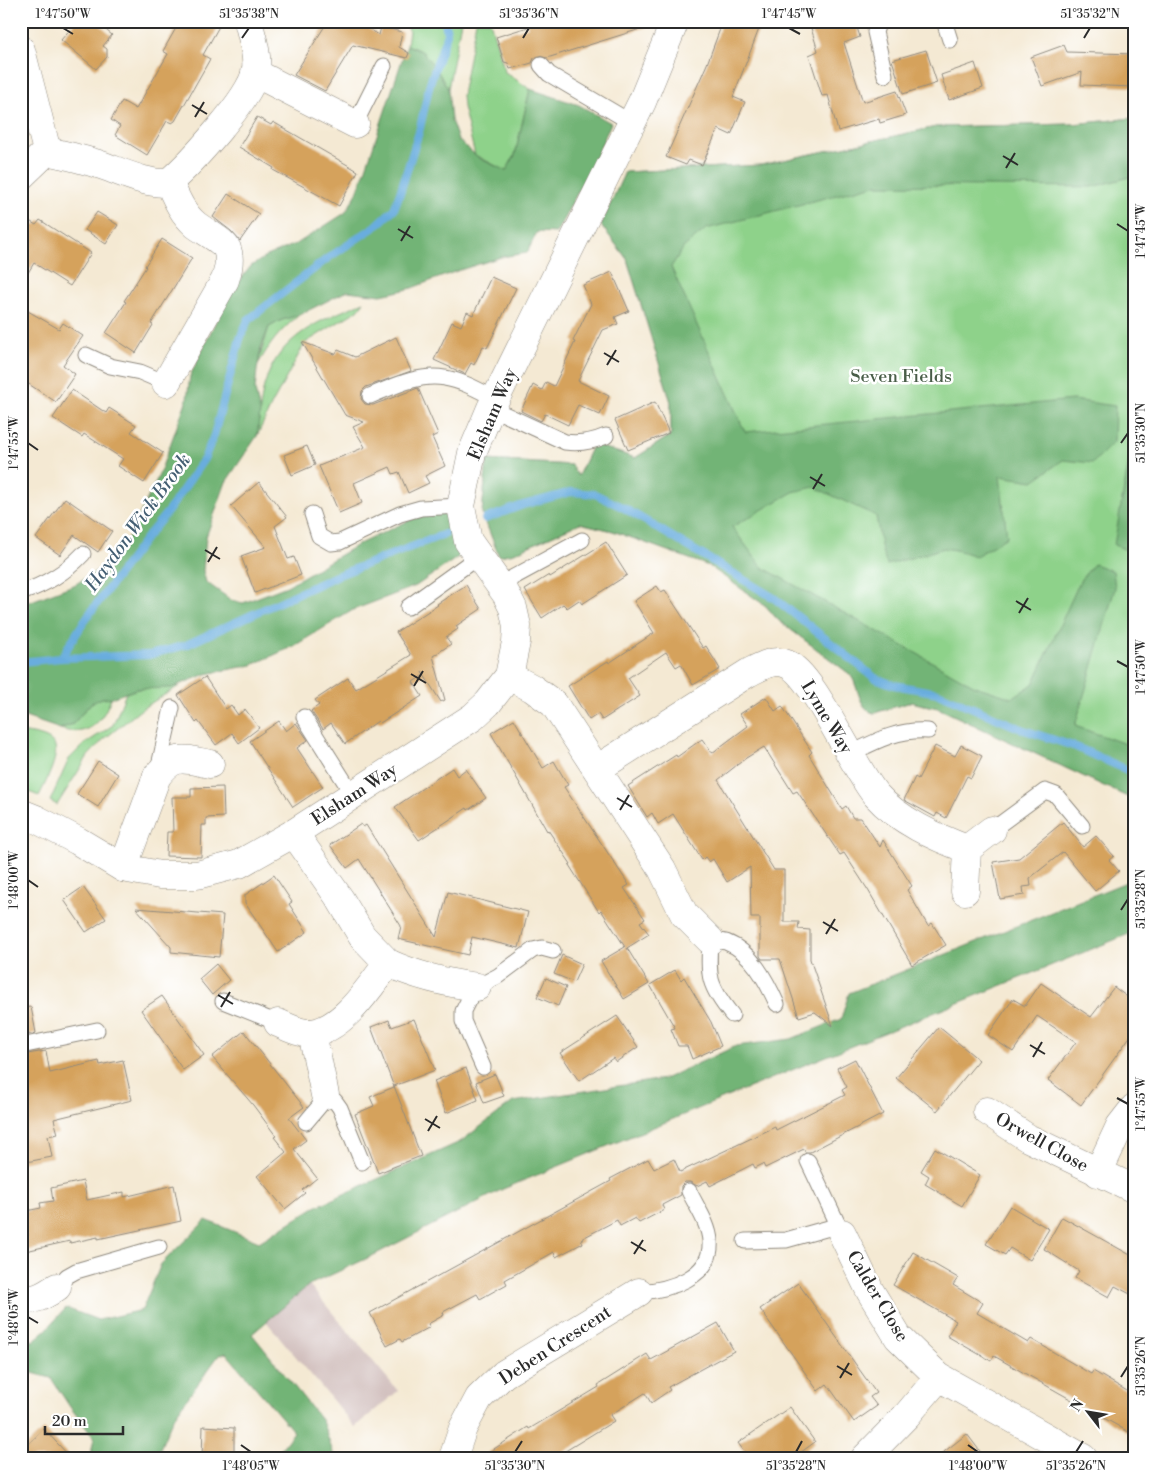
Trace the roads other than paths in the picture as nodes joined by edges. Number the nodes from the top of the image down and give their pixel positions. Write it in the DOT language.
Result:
graph roads {
  1 [pos="248,21"];
  2 [pos="675,21"];
  3 [pos="879,21"];
  4 [pos="944,21"];
  5 [pos="950,40"];
  6 [pos="21,50"];
  7 [pos="541,65"];
  8 [pos="384,66"];
  9 [pos="256,73"];
  10 [pos="885,75"];
  11 [pos="632,123"];
  12 [pos="355,124"];
  13 [pos="47,151"];
  14 [pos="21,176"];
  15 [pos="169,182"];
  16 [pos="86,355"];
  17 [pos="166,383"];
  18 [pos="370,396"];
  19 [pos="494,403"];
  20 [pos="606,436"];
  21 [pos="461,506"];
  22 [pos="312,514"];
  23 [pos="582,540"];
  24 [pos="83,554"];
  25 [pos="479,556"];
  26 [pos="500,585"];
  27 [pos="21,593"];
  28 [pos="408,607"];
  29 [pos="509,676"];
  30 [pos="172,708"];
  31 [pos="304,716"];
  32 [pos="928,731"];
  33 [pos="850,754"];
  34 [pos="210,764"];
  35 [pos="596,769"];
  36 [pos="157,776"];
  37 [pos="353,795"];
  38 [pos="21,813"];
  39 [pos="1082,826"];
  40 [pos="992,830"];
  41 [pos="294,833"];
  42 [pos="967,849"];
  43 [pos="123,868"];
  44 [pos="965,891"];
  45 [pos="710,940"];
  46 [pos="553,951"];
  47 [pos="388,963"];
  48 [pos="477,988"];
  49 [pos="224,1001"];
  50 [pos="777,1004"];
  51 [pos="732,1015"];
  52 [pos="278,1023"];
  53 [pos="97,1030"];
  54 [pos="312,1033"];
  55 [pos="21,1046"];
  56 [pos="483,1067"];
  57 [pos="325,1095"];
  58 [pos="1134,1108"];
  59 [pos="987,1111"];
  60 [pos="306,1122"];
  61 [pos="808,1161"];
  62 [pos="362,1162"];
  63 [pos="1098,1173"];
  64 [pos="1134,1189"];
  65 [pos="689,1191"];
  66 [pos="842,1233"];
  67 [pos="745,1241"];
  68 [pos="159,1247"];
  69 [pos="57,1287"];
  70 [pos="639,1292"];
  71 [pos="21,1297"];
  72 [pos="939,1377"];
  73 [pos="453,1458"];
  74 [pos="865,1458"];
  75 [pos="1083,1458"];
  1 -- 9 [label="street"];
  2 -- 11 [label="street, Elsham Way"];
  3 -- 10 [label="lane"];
  4 -- 5 [label="lane"];
  6 -- 13 [label="street"];
  7 -- 11 [label="lane"];
  8 -- 12 [label="lane"];
  9 -- 12 [label="street"];
  9 -- 15 [label="street"];
  11 -- 19 [label="street, Elsham Way"];
  13 -- 14 [label="street"];
  13 -- 15 [label="street"];
  15 -- 17 [label="street"];
  16 -- 17 [label="lane"];
  18 -- 19 [label="lane"];
  19 -- 20 [label="lane"];
  19 -- 21 [label="street, Elsham Way"];
  21 -- 22 [label="lane"];
  21 -- 25 [label="street, Elsham Way"];
  23 -- 26 [label="lane"];
  24 -- 27 [label="lane"];
  25 -- 26 [label="street, Elsham Way"];
  25 -- 28 [label="lane"];
  26 -- 29 [label="street, Elsham Way"];
  29 -- 35 [label="street"];
  29 -- 37 [label="street, Elsham Way"];
  30 -- 36 [label="lane"];
  31 -- 37 [label="lane"];
  32 -- 33 [label="lane"];
  33 -- 35 [label="street, Lyme Way"];
  33 -- 42 [label="street, Lyme Way"];
  34 -- 36 [label="street"];
  35 -- 45 [label="street"];
  36 -- 43 [label="street"];
  37 -- 41 [label="street, Elsham Way"];
  38 -- 43 [label="street, Elsham Way"];
  39 -- 40 [label="lane"];
  40 -- 42 [label="street"];
  41 -- 43 [label="street, Elsham Way"];
  41 -- 47 [label="street"];
  42 -- 44 [label="street"];
  45 -- 50 [label="lane"];
  45 -- 51 [label="lane"];
  46 -- 48 [label="lane"];
  47 -- 48 [label="street"];
  47 -- 54 [label="street"];
  48 -- 56 [label="lane"];
  49 -- 52 [label="lane"];
  52 -- 54 [label="street"];
  53 -- 55 [label="lane"];
  54 -- 57 [label="street"];
  57 -- 60 [label="lane"];
  57 -- 62 [label="lane"];
  58 -- 63 [label="street, Orwell Close"];
  59 -- 63 [label="street, Orwell Close"];
  61 -- 66 [label="lane"];
  63 -- 64 [label="street, Orwell Close"];
  65 -- 70 [label="lane"];
  66 -- 67 [label="lane"];
  66 -- 72 [label="street, Calder Close"];
  68 -- 69 [label="lane"];
  69 -- 71 [label="street"];
  70 -- 73 [label="street, Deben Crescent"];
  72 -- 74 [label="street"];
  72 -- 75 [label="street, Calder Close"];
}
